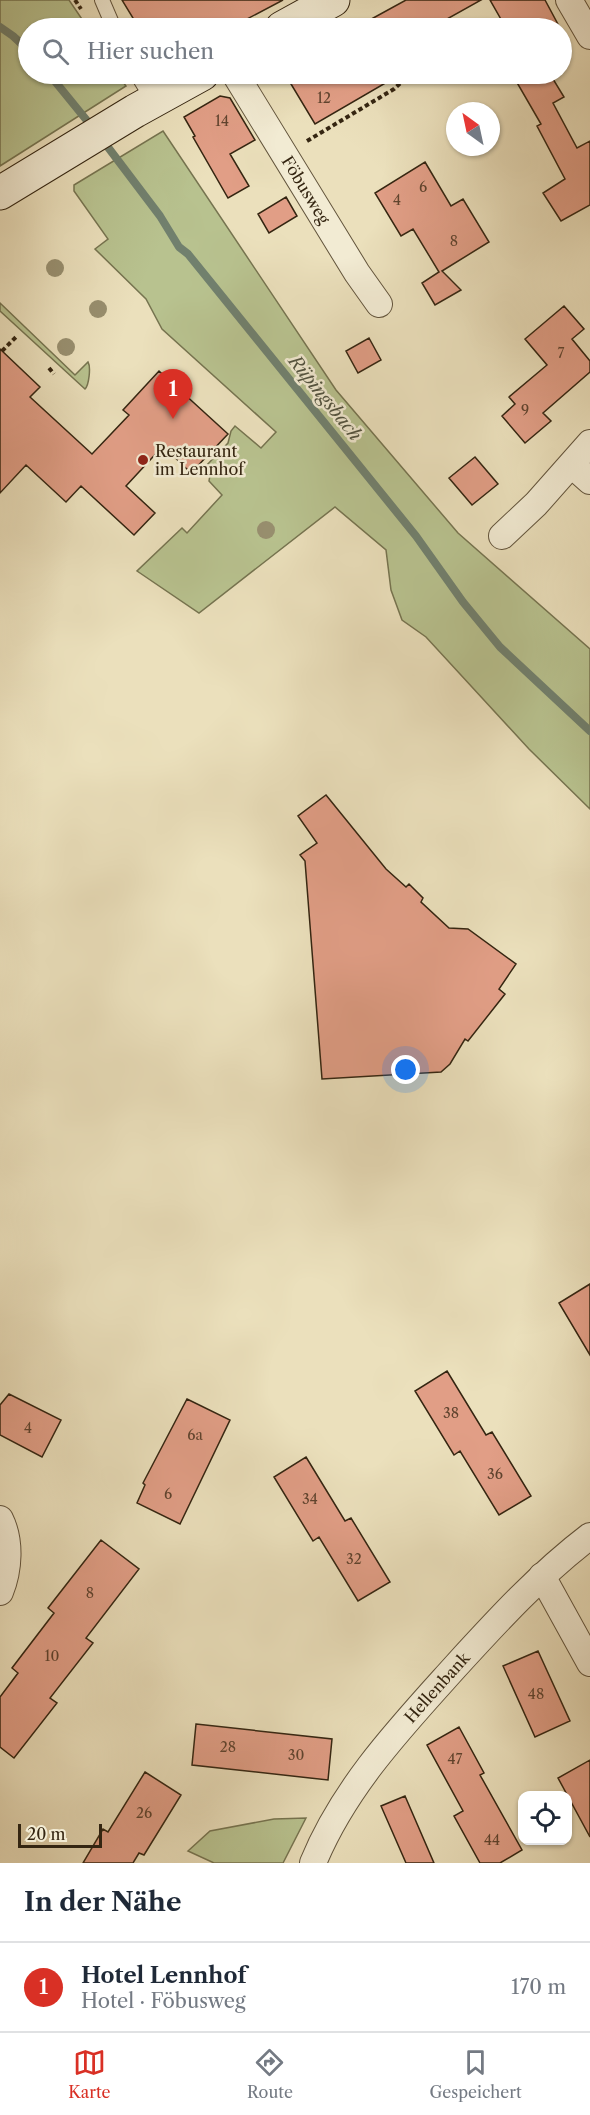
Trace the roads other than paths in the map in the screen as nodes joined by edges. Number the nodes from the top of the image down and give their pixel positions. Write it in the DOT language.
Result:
graph roads {
  1 [pos="102,0"];
  2 [pos="333,0"];
  3 [pos="569,0"];
  4 [pos="110,18"];
  5 [pos="300,18"];
  6 [pos="590,36"];
  7 [pos="173,84"];
  8 [pos="241,84"];
  9 [pos="142,95"];
  10 [pos="0,194"];
  11 [pos="379,304"];
  12 [pos="590,443"];
  13 [pos="581,473"];
  14 [pos="502,536"];
  15 [pos="0,1519"];
  16 [pos="590,1536"];
  17 [pos="542,1576"];
  18 [pos="0,1592"];
  19 [pos="590,1663"];
  20 [pos="314,1863"];
  1 -- 4 [label="lane"];
  2 -- 5 [label="street"];
  3 -- 6 [label="street"];
  7 -- 9 [label="street"];
  8 -- 11 [label="street, Föbusweg"];
  9 -- 10 [label="street"];
  12 -- 13 [label="street"];
  13 -- 14 [label="street"];
  15 -- 18 [label="street"];
  16 -- 17 [label="street, Hellenbank"];
  17 -- 19 [label="street"];
  17 -- 20 [label="street, Hellenbank"];
}
